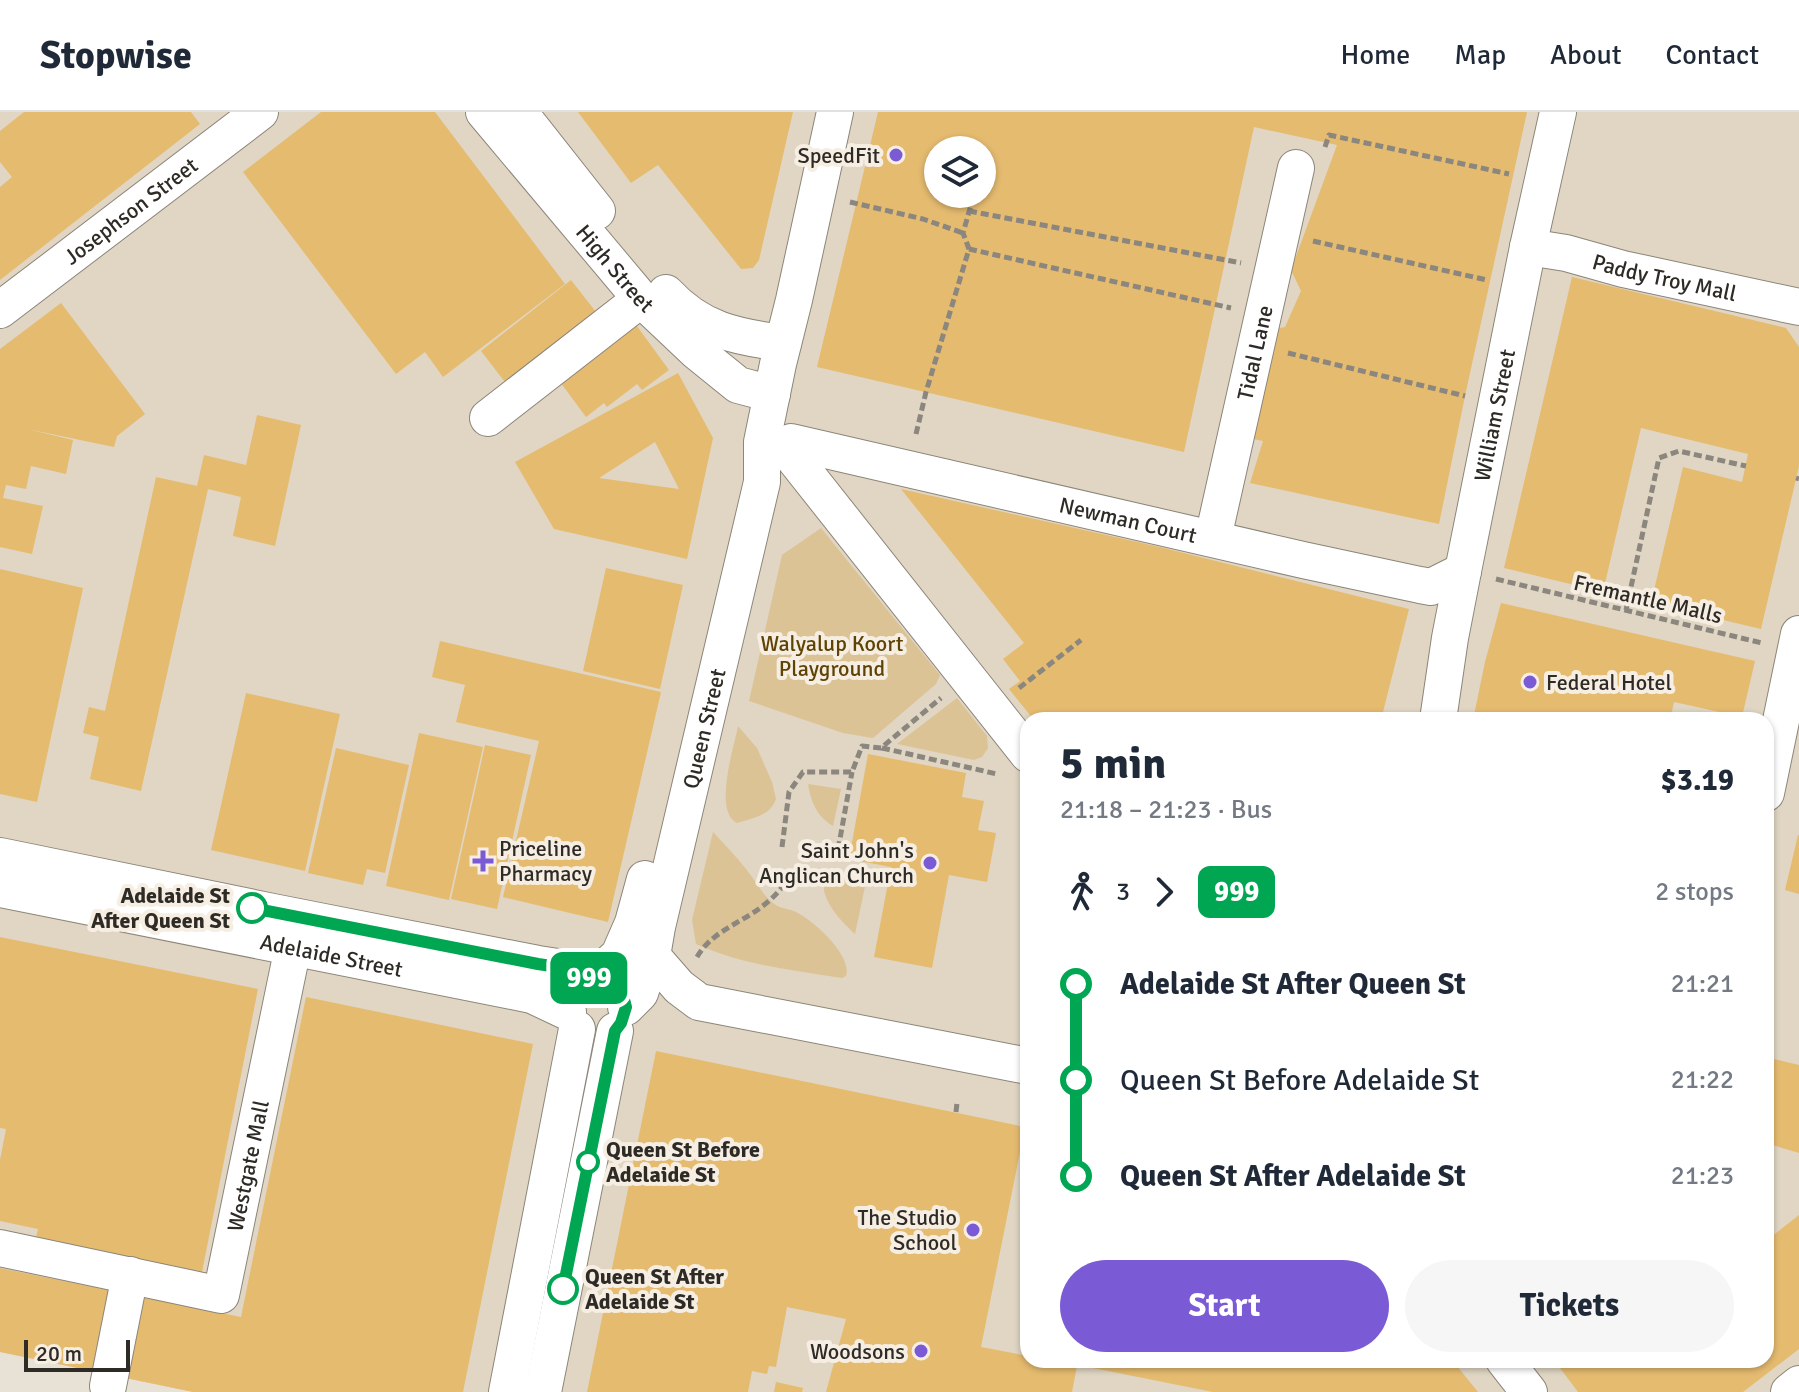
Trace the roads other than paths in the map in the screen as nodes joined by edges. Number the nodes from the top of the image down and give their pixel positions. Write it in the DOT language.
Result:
graph roads {
  1 [pos="260,112"];
  2 [pos="484,112"];
  3 [pos="519,112"];
  4 [pos="835,112"];
  5 [pos="1558,112"];
  6 [pos="1579,112"];
  7 [pos="1296,168"];
  8 [pos="1528,247"];
  9 [pos="1611,265"];
  10 [pos="641,299"];
  11 [pos="1799,307"];
  12 [pos="0,310"];
  13 [pos="783,343"];
  14 [pos="772,394"];
  15 [pos="488,418"];
  16 [pos="781,445"];
  17 [pos="1213,538"];
  18 [pos="1479,575"];
  19 [pos="1797,642"];
  20 [pos="1439,712"];
  21 [pos="1774,754"];
  22 [pos="1018,765"];
  23 [pos="0,856"];
  24 [pos="0,889"];
  25 [pos="293,947"];
  26 [pos="652,956"];
  27 [pos="592,978"];
  28 [pos="620,1019"];
  29 [pos="572,1020"];
  30 [pos="1020,1064"];
  31 [pos="0,1248"];
  32 [pos="130,1275"];
  33 [pos="1510,1368"];
  34 [pos="1799,1384"];
  35 [pos="108,1386"];
  36 [pos="507,1392"];
  37 [pos="543,1392"];
  38 [pos="1529,1392"];
  39 [pos="1789,1392"];
  1 -- 12 [label="street, Josephson Street"];
  2 -- 10 [label="street, High Street"];
  3 -- 13 [label="street, High Street"];
  4 -- 13 [label="street, Queen Street"];
  5 -- 8 [label="street, William Street"];
  6 -- 9 [label="street"];
  7 -- 17 [label="street, Tidal Lane"];
  8 -- 9 [label="street, Paddy Troy Mall"];
  8 -- 18 [label="street, William Street"];
  9 -- 11 [label="street, Paddy Troy Mall"];
  10 -- 14 [label="street, High Street"];
  10 -- 15 [label="street"];
  13 -- 14 [label="street, Queen Street"];
  14 -- 16 [label="street, Queen Street"];
  16 -- 17 [label="street, Newman Court"];
  16 -- 22 [label="street"];
  16 -- 26 [label="street, Queen Street"];
  16 -- 27 [label="street, Queen Street"];
  17 -- 18 [label="street, Newman Court"];
  18 -- 20 [label="street, William Street"];
  19 -- 21 [label="street"];
  23 -- 27 [label="street, Adelaide Street"];
  24 -- 25 [label="street, Adelaide Street"];
  25 -- 29 [label="street, Adelaide Street"];
  25 -- 32 [label="street, Westgate Mall"];
  26 -- 28 [label="street, Queen Street"];
  26 -- 30 [label="street"];
  27 -- 28 [label="street"];
  27 -- 29 [label="street"];
  28 -- 29 [label="street"];
  28 -- 37 [label="street, Queen Street"];
  29 -- 36 [label="street"];
  31 -- 32 [label="street, Westgate Mall"];
  32 -- 35 [label="street"];
  33 -- 38 [label="street"];
  34 -- 39 [label="street"];
}
